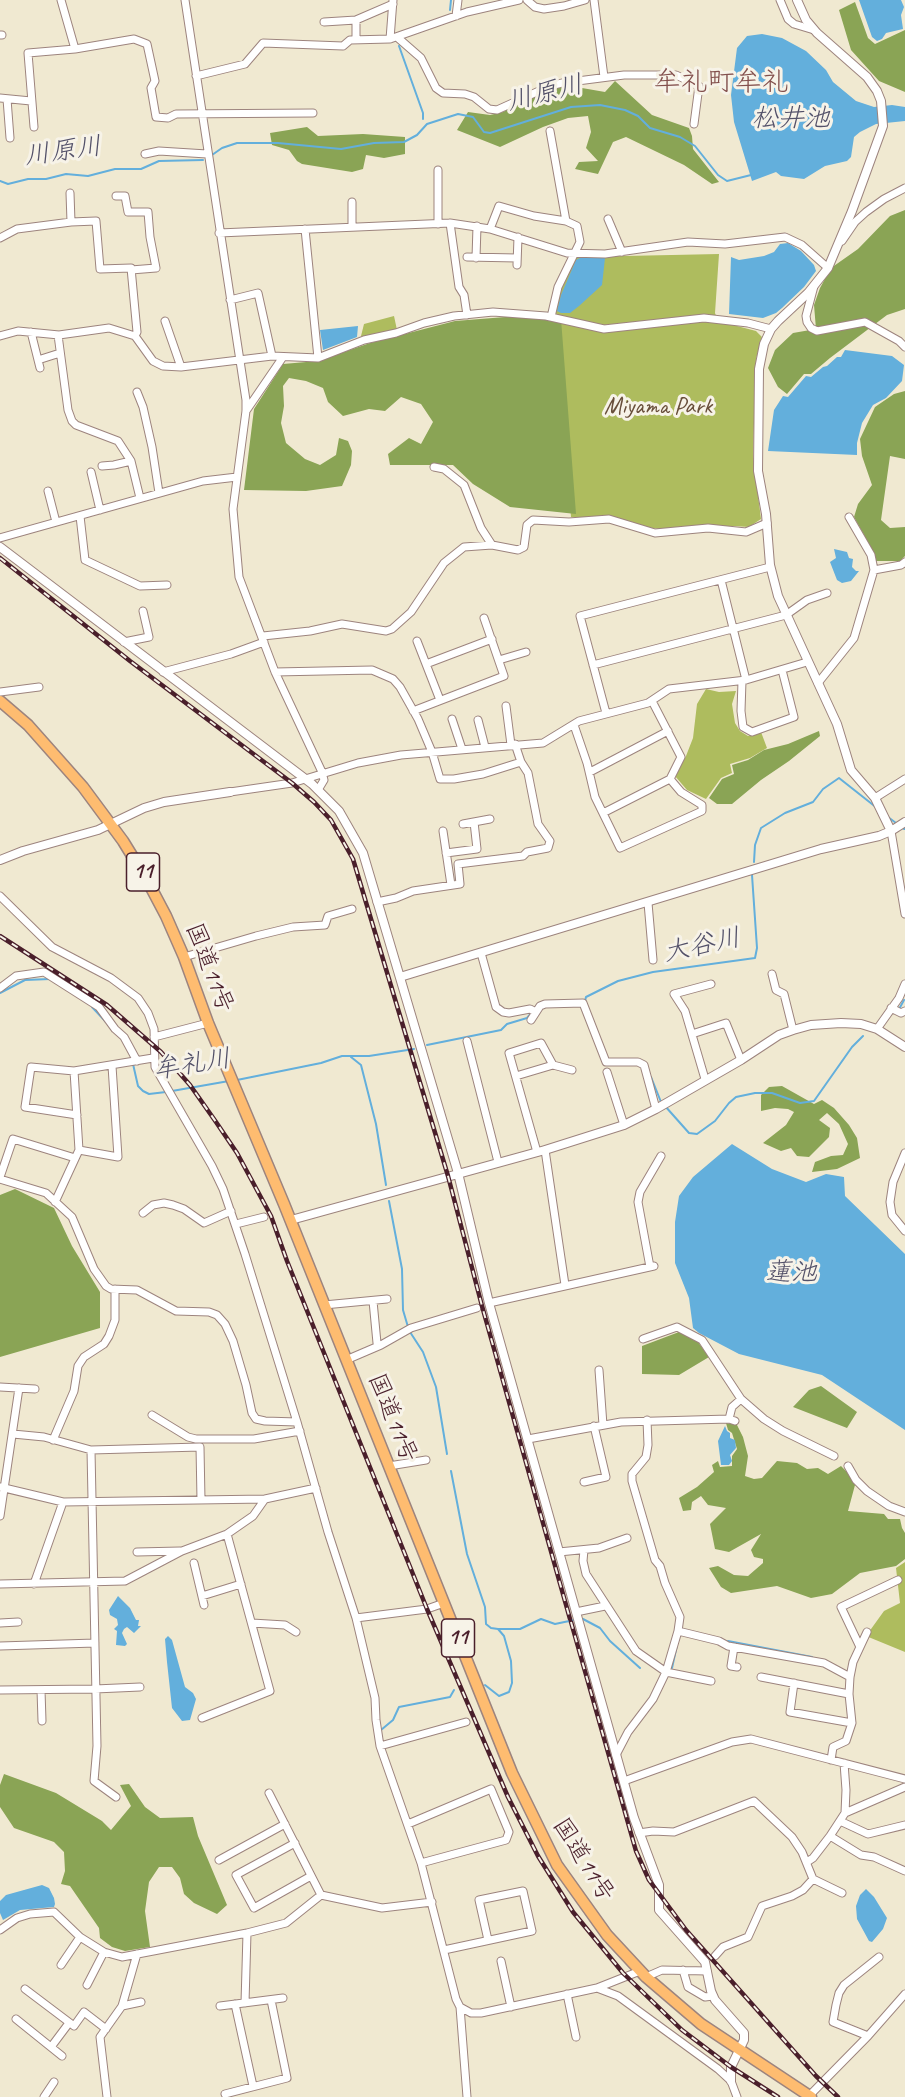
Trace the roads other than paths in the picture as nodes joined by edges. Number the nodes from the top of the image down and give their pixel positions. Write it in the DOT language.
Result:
graph roads {
  1 [pos="61,0"];
  2 [pos="184,0"];
  3 [pos="458,0"];
  4 [pos="519,0"];
  5 [pos="527,0"];
  6 [pos="585,0"];
  7 [pos="594,0"];
  8 [pos="780,0"];
  9 [pos="797,0"];
  10 [pos="393,2"];
  11 [pos="456,16"];
  12 [pos="356,20"];
  13 [pos="324,22"];
  14 [pos="814,30"];
  15 [pos="394,38"];
  16 [pos="356,40"];
  17 [pos="75,49"];
  18 [pos="196,76"];
  19 [pos="604,77"];
  20 [pos="3,98"];
  21 [pos="31,101"];
  22 [pos="313,113"];
  23 [pos="201,114"];
  24 [pos="694,124"];
  25 [pos="34,127"];
  26 [pos="550,131"];
  27 [pos="10,138"];
  28 [pos="145,154"];
  29 [pos="207,154"];
  30 [pos="438,170"];
  31 [pos="905,188"];
  32 [pos="70,193"];
  33 [pos="116,196"];
  34 [pos="352,202"];
  35 [pos="608,219"];
  36 [pos="566,221"];
  37 [pos="71,222"];
  38 [pos="450,223"];
  39 [pos="438,224"];
  40 [pos="477,226"];
  41 [pos="352,227"];
  42 [pos="305,229"];
  43 [pos="490,229"];
  44 [pos="219,233"];
  45 [pos="518,237"];
  46 [pos="0,238"];
  47 [pos="622,252"];
  48 [pos="575,253"];
  49 [pos="833,256"];
  50 [pos="467,257"];
  51 [pos="476,258"];
  52 [pos="828,268"];
  53 [pos="131,270"];
  54 [pos="815,285"];
  55 [pos="230,300"];
  56 [pos="466,315"];
  57 [pos="551,317"];
  58 [pos="165,321"];
  59 [pos="771,329"];
  60 [pos="31,332"];
  61 [pos="58,335"];
  62 [pos="905,335"];
  63 [pos="0,336"];
  64 [pos="135,336"];
  65 [pos="894,339"];
  66 [pos="905,347"];
  67 [pos="60,353"];
  68 [pos="272,356"];
  69 [pos="283,357"];
  70 [pos="318,358"];
  71 [pos="239,359"];
  72 [pos="38,360"];
  73 [pos="182,367"];
  74 [pos="40,368"];
  75 [pos="137,392"];
  76 [pos="246,411"];
  77 [pos="130,461"];
  78 [pos="102,466"];
  79 [pos="434,467"];
  80 [pos="91,472"];
  81 [pos="237,477"];
  82 [pos="48,491"];
  83 [pos="159,493"];
  84 [pos="140,498"];
  85 [pos="100,510"];
  86 [pos="80,516"];
  87 [pos="849,517"];
  88 [pos="56,522"];
  89 [pos="767,523"];
  90 [pos="0,538"];
  91 [pos="492,545"];
  92 [pos="0,547"];
  93 [pos="905,562"];
  94 [pos="770,567"];
  95 [pos="874,570"];
  96 [pos="721,580"];
  97 [pos="167,585"];
  98 [pos="827,594"];
  99 [pos="143,611"];
  100 [pos="786,615"];
  101 [pos="484,618"];
  102 [pos="733,629"];
  103 [pos="263,639"];
  104 [pos="492,639"];
  105 [pos="417,641"];
  106 [pos="124,642"];
  107 [pos="526,652"];
  108 [pos="499,660"];
  109 [pos="807,662"];
  110 [pos="426,664"];
  111 [pos="593,665"];
  112 [pos="782,670"];
  113 [pos="163,672"];
  114 [pos="275,672"];
  115 [pos="744,680"];
  116 [pos="818,682"];
  117 [pos="39,687"];
  118 [pos="0,692"];
  119 [pos="440,700"];
  120 [pos="0,701"];
  121 [pos="652,701"];
  122 [pos="506,706"];
  123 [pos="413,711"];
  124 [pos="606,713"];
  125 [pos="452,719"];
  126 [pos="478,720"];
  127 [pos="574,725"];
  128 [pos="668,731"];
  129 [pos="513,744"];
  130 [pos="484,747"];
  131 [pos="462,749"];
  132 [pos="432,752"];
  133 [pos="521,762"];
  134 [pos="590,772"];
  135 [pos="322,774"];
  136 [pos="305,779"];
  137 [pos="670,779"];
  138 [pos="905,779"];
  139 [pos="318,790"];
  140 [pos="230,792"];
  141 [pos="876,801"];
  142 [pos="603,813"];
  143 [pos="490,819"];
  144 [pos="474,822"];
  145 [pos="905,822"];
  146 [pos="111,824"];
  147 [pos="463,824"];
  148 [pos="443,831"];
  149 [pos="891,831"];
  150 [pos="446,853"];
  151 [pos="0,860"];
  152 [pos="451,885"];
  153 [pos="0,896"];
  154 [pos="377,902"];
  155 [pos="648,903"];
  156 [pos="352,909"];
  157 [pos="905,914"];
  158 [pos="481,953"];
  159 [pos="184,957"];
  160 [pos="653,960"];
  161 [pos="772,974"];
  162 [pos="400,978"];
  163 [pos="711,984"];
  164 [pos="905,984"];
  165 [pos="0,988"];
  166 [pos="891,1008"];
  167 [pos="905,1011"];
  168 [pos="536,1012"];
  169 [pos="531,1020"];
  170 [pos="208,1023"];
  171 [pos="877,1029"];
  172 [pos="794,1030"];
  173 [pos="692,1034"];
  174 [pos="154,1036"];
  175 [pos="467,1041"];
  176 [pos="905,1047"];
  177 [pos="153,1058"];
  178 [pos="741,1060"];
  179 [pos="133,1062"];
  180 [pos="553,1065"];
  181 [pos="112,1066"];
  182 [pos="572,1070"];
  183 [pos="74,1071"];
  184 [pos="607,1072"];
  185 [pos="516,1077"];
  186 [pos="705,1079"];
  187 [pos="656,1109"];
  188 [pos="77,1115"];
  189 [pos="624,1125"];
  190 [pos="79,1150"];
  191 [pos="541,1151"];
  192 [pos="905,1153"];
  193 [pos="661,1156"];
  194 [pos="75,1158"];
  195 [pos="498,1162"];
  196 [pos="458,1173"];
  197 [pos="1,1179"];
  198 [pos="55,1202"];
  199 [pos="231,1211"];
  200 [pos="142,1213"];
  201 [pos="264,1217"];
  202 [pos="291,1220"];
  203 [pos="236,1224"];
  204 [pos="905,1231"];
  205 [pos="565,1286"];
  206 [pos="115,1289"];
  207 [pos="387,1299"];
  208 [pos="373,1300"];
  209 [pos="489,1302"];
  210 [pos="324,1305"];
  211 [pos="477,1308"];
  212 [pos="643,1339"];
  213 [pos="377,1343"];
  214 [pos="346,1360"];
  215 [pos="598,1370"];
  216 [pos="0,1386"];
  217 [pos="19,1388"];
  218 [pos="35,1389"];
  219 [pos="741,1399"];
  220 [pos="152,1415"];
  221 [pos="647,1420"];
  222 [pos="297,1422"];
  223 [pos="603,1425"];
  224 [pos="594,1426"];
  225 [pos="300,1431"];
  226 [pos="13,1434"];
  227 [pos="528,1439"];
  228 [pos="54,1440"];
  229 [pos="91,1450"];
  230 [pos="834,1456"];
  231 [pos="426,1460"];
  232 [pos="388,1466"];
  233 [pos="848,1466"];
  234 [pos="584,1482"];
  235 [pos="3,1487"];
  236 [pos="316,1488"];
  237 [pos="265,1499"];
  238 [pos="201,1500"];
  239 [pos="93,1501"];
  240 [pos="63,1502"];
  241 [pos="905,1512"];
  242 [pos="0,1516"];
  243 [pos="227,1534"];
  244 [pos="627,1538"];
  245 [pos="584,1550"];
  246 [pos="182,1551"];
  247 [pos="559,1551"];
  248 [pos="137,1552"];
  249 [pos="194,1563"];
  250 [pos="898,1580"];
  251 [pos="93,1583"];
  252 [pos="0,1584"];
  253 [pos="34,1584"];
  254 [pos="241,1584"];
  255 [pos="202,1596"];
  256 [pos="444,1603"];
  257 [pos="204,1605"];
  258 [pos="605,1606"];
  259 [pos="576,1612"];
  260 [pos="356,1618"];
  261 [pos="18,1622"];
  262 [pos="0,1623"];
  263 [pos="252,1623"];
  264 [pos="678,1631"];
  265 [pos="296,1632"];
  266 [pos="867,1632"];
  267 [pos="94,1643"];
  268 [pos="0,1646"];
  269 [pos="734,1647"];
  270 [pos="860,1647"];
  271 [pos="737,1667"];
  272 [pos="666,1672"];
  273 [pos="761,1677"];
  274 [pos="850,1677"];
  275 [pos="711,1681"];
  276 [pos="794,1683"];
  277 [pos="140,1687"];
  278 [pos="95,1689"];
  279 [pos="0,1690"];
  280 [pos="41,1690"];
  281 [pos="849,1694"];
  282 [pos="202,1718"];
  283 [pos="42,1721"];
  284 [pos="466,1722"];
  285 [pos="852,1723"];
  286 [pos="380,1746"];
  287 [pos="616,1755"];
  288 [pos="831,1760"];
  289 [pos="844,1763"];
  290 [pos="905,1779"];
  291 [pos="624,1781"];
  292 [pos="905,1787"];
  293 [pos="269,1793"];
  294 [pos="116,1797"];
  295 [pos="844,1813"];
  296 [pos="840,1821"];
  297 [pos="285,1824"];
  298 [pos="408,1824"];
  299 [pos="905,1825"];
  300 [pos="639,1833"];
  301 [pos="830,1836"];
  302 [pos="295,1843"];
  303 [pos="219,1860"];
  304 [pos="421,1863"];
  305 [pos="807,1863"];
  306 [pos="905,1871"];
  307 [pos="311,1875"];
  308 [pos="813,1880"];
  309 [pos="843,1893"];
  310 [pos="321,1894"];
  311 [pos="432,1902"];
  312 [pos="0,1930"];
  313 [pos="247,1933"];
  314 [pos="80,1936"];
  315 [pos="488,1940"];
  316 [pos="444,1950"];
  317 [pos="104,1952"];
  318 [pos="137,1954"];
  319 [pos="715,1956"];
  320 [pos="879,1957"];
  321 [pos="501,1961"];
  322 [pos="61,1965"];
  323 [pos="683,1971"];
  324 [pos="707,1971"];
  325 [pos="643,1974"];
  326 [pos="87,1985"];
  327 [pos="597,1988"];
  328 [pos="25,1989"];
  329 [pos="567,1994"];
  330 [pos="905,1995"];
  331 [pos="713,1996"];
  332 [pos="283,1998"];
  333 [pos="271,2000"];
  334 [pos="141,2002"];
  335 [pos="245,2003"];
  336 [pos="235,2004"];
  337 [pos="122,2006"];
  338 [pos="220,2006"];
  339 [pos="460,2007"];
  340 [pos="511,2007"];
  341 [pos="16,2019"];
  342 [pos="69,2023"];
  343 [pos="106,2029"];
  344 [pos="576,2037"];
  345 [pos="868,2037"];
  346 [pos="51,2047"];
  347 [pos="739,2051"];
  348 [pos="62,2056"];
  349 [pos="730,2080"];
  350 [pos="54,2082"];
  351 [pos="253,2086"];
  352 [pos="225,2094"];
  353 [pos="737,2096"];
  354 [pos="810,2096"];
  355 [pos="44,2097"];
  356 [pos="107,2097"];
  357 [pos="467,2097"];
  358 [pos="727,2097"];
  1 -- 17 [label="street"];
  2 -- 18 [label="street"];
  3 -- 11 [label="street"];
  4 -- 11 [label="street"];
  5 -- 6 [label="street"];
  7 -- 19 [label="street"];
  8 -- 14 [label="street"];
  9 -- 14 [label="street"];
  10 -- 12 [label="street"];
  10 -- 15 [label="street"];
  11 -- 15 [label="street"];
  12 -- 13 [label="street"];
  12 -- 16 [label="street"];
  14 -- 49 [label="street"];
  15 -- 16 [label="street"];
  15 -- 19 [label="street"];
  16 -- 18 [label="street"];
  17 -- 21 [label="street"];
  17 -- 23 [label="street"];
  18 -- 23 [label="street"];
  19 -- 24 [label="street"];
  20 -- 21 [label="street"];
  20 -- 27 [label="street"];
  21 -- 25 [label="street"];
  22 -- 23 [label="street"];
  23 -- 29 [label="street"];
  26 -- 36 [label="street"];
  28 -- 29 [label="street"];
  29 -- 44 [label="street"];
  30 -- 39 [label="street"];
  31 -- 49 [label="street"];
  32 -- 37 [label="street"];
  33 -- 53 [label="street"];
  34 -- 41 [label="street"];
  35 -- 47 [label="street"];
  36 -- 43 [label="street"];
  36 -- 48 [label="street"];
  37 -- 46 [label="street"];
  37 -- 53 [label="street"];
  38 -- 39 [label="street"];
  38 -- 40 [label="street"];
  38 -- 56 [label="street"];
  39 -- 41 [label="street"];
  40 -- 43 [label="street"];
  40 -- 51 [label="street"];
  41 -- 42 [label="street"];
  42 -- 44 [label="street"];
  42 -- 70 [label="street"];
  43 -- 45 [label="street"];
  44 -- 55 [label="street"];
  45 -- 48 [label="street"];
  45 -- 51 [label="street"];
  47 -- 48 [label="street"];
  47 -- 52 [label="street"];
  48 -- 57 [label="street"];
  49 -- 52 [label="street"];
  50 -- 51 [label="street"];
  52 -- 54 [label="street"];
  53 -- 64 [label="street"];
  54 -- 59 [label="street"];
  54 -- 65 [label="street"];
  55 -- 68 [label="street"];
  55 -- 71 [label="street"];
  56 -- 57 [label="street"];
  56 -- 70 [label="street"];
  57 -- 59 [label="street"];
  58 -- 73 [label="street"];
  59 -- 89 [label="street"];
  60 -- 61 [label="street"];
  60 -- 63 [label="street"];
  60 -- 72 [label="street"];
  61 -- 64 [label="street"];
  61 -- 67 [label="street"];
  62 -- 65 [label="street"];
  64 -- 73 [label="street"];
  65 -- 66 [label="street"];
  67 -- 72 [label="street"];
  67 -- 77 [label="street"];
  68 -- 69 [label="street"];
  68 -- 71 [label="street"];
  69 -- 70 [label="street"];
  69 -- 76 [label="street"];
  71 -- 73 [label="street"];
  71 -- 76 [label="street"];
  72 -- 74 [label="street"];
  75 -- 83 [label="street"];
  76 -- 81 [label="street"];
  77 -- 78 [label="street"];
  77 -- 84 [label="street"];
  79 -- 91 [label="street"];
  80 -- 85 [label="street"];
  81 -- 83 [label="street"];
  81 -- 103 [label="street"];
  82 -- 88 [label="street"];
  83 -- 84 [label="street"];
  84 -- 85 [label="street"];
  85 -- 86 [label="street"];
  86 -- 88 [label="street"];
  86 -- 97 [label="street"];
  87 -- 95 [label="street"];
  88 -- 90 [label="street"];
  89 -- 91 [label="street"];
  89 -- 94 [label="street"];
  91 -- 103 [label="street"];
  92 -- 106 [label="street"];
  93 -- 95 [label="street"];
  94 -- 96 [label="street"];
  94 -- 100 [label="street"];
  95 -- 116 [label="street"];
  96 -- 102 [label="street"];
  96 -- 111 [label="street"];
  98 -- 100 [label="street"];
  99 -- 106 [label="street"];
  100 -- 102 [label="street"];
  100 -- 109 [label="street"];
  101 -- 104 [label="street"];
  102 -- 111 [label="street"];
  102 -- 115 [label="street"];
  103 -- 113 [label="street"];
  103 -- 114 [label="street"];
  104 -- 108 [label="street"];
  104 -- 110 [label="street"];
  105 -- 110 [label="street"];
  106 -- 113 [label="street"];
  107 -- 108 [label="street"];
  108 -- 119 [label="street"];
  109 -- 112 [label="street"];
  109 -- 116 [label="street"];
  110 -- 119 [label="street"];
  111 -- 124 [label="street"];
  112 -- 115 [label="street"];
  112 -- 115 [label="street"];
  113 -- 136 [label="street"];
  114 -- 123 [label="street"];
  114 -- 135 [label="street"];
  115 -- 121 [label="street"];
  116 -- 141 [label="street"];
  117 -- 118 [label="street"];
  119 -- 123 [label="street"];
  120 -- 146 [label="highway, 国道11号 / 11"];
  121 -- 124 [label="street"];
  121 -- 128 [label="street"];
  122 -- 129 [label="street"];
  123 -- 132 [label="street"];
  124 -- 127 [label="street"];
  125 -- 131 [label="street"];
  126 -- 130 [label="street"];
  127 -- 129 [label="street"];
  127 -- 134 [label="street"];
  128 -- 134 [label="street"];
  128 -- 137 [label="street"];
  129 -- 130 [label="street"];
  129 -- 133 [label="street"];
  130 -- 131 [label="street"];
  131 -- 132 [label="street"];
  132 -- 133 [label="street"];
  132 -- 135 [label="street"];
  133 -- 152 [label="street"];
  134 -- 142 [label="street"];
  135 -- 136 [label="street"];
  135 -- 139 [label="street"];
  136 -- 139 [label="street"];
  136 -- 140 [label="street"];
  137 -- 142 [label="street"];
  137 -- 142 [label="street"];
  138 -- 141 [label="street"];
  139 -- 154 [label="street"];
  140 -- 146 [label="street"];
  141 -- 149 [label="street"];
  143 -- 144 [label="street"];
  144 -- 147 [label="street"];
  144 -- 150 [label="street"];
  145 -- 149 [label="street"];
  146 -- 151 [label="street"];
  146 -- 159 [label="highway, 国道11号 / 11"];
  148 -- 150 [label="street"];
  149 -- 155 [label="street"];
  149 -- 157 [label="street"];
  150 -- 152 [label="street"];
  152 -- 154 [label="street"];
  153 -- 174 [label="street"];
  154 -- 162 [label="street"];
  155 -- 158 [label="street"];
  155 -- 160 [label="street"];
  156 -- 159 [label="street"];
  158 -- 162 [label="street"];
  158 -- 168 [label="street"];
  159 -- 170 [label="highway, 国道11号 / 11"];
  161 -- 172 [label="street"];
  162 -- 196 [label="street"];
  163 -- 173 [label="street"];
  164 -- 166 [label="street"];
  165 -- 179 [label="street"];
  166 -- 167 [label="street"];
  166 -- 171 [label="street"];
  168 -- 169 [label="street"];
  168 -- 187 [label="street"];
  170 -- 174 [label="street"];
  170 -- 202 [label="highway, 国道11号 / 11"];
  171 -- 172 [label="street"];
  171 -- 176 [label="street"];
  172 -- 178 [label="street"];
  173 -- 178 [label="street"];
  173 -- 186 [label="street"];
  174 -- 177 [label="street"];
  175 -- 195 [label="street"];
  177 -- 179 [label="street"];
  177 -- 199 [label="street"];
  178 -- 186 [label="street"];
  179 -- 181 [label="street"];
  180 -- 182 [label="street"];
  180 -- 185 [label="street"];
  180 -- 185 [label="street"];
  181 -- 183 [label="street"];
  181 -- 190 [label="street"];
  183 -- 188 [label="street"];
  183 -- 188 [label="street"];
  184 -- 189 [label="street"];
  185 -- 191 [label="street"];
  186 -- 187 [label="street"];
  187 -- 189 [label="street"];
  188 -- 190 [label="street"];
  189 -- 191 [label="street"];
  190 -- 194 [label="street"];
  191 -- 195 [label="street"];
  191 -- 205 [label="street"];
  192 -- 204 [label="street"];
  193 -- 205 [label="street"];
  194 -- 197 [label="street"];
  194 -- 198 [label="street"];
  195 -- 196 [label="street"];
  196 -- 202 [label="street"];
  196 -- 209 [label="street"];
  197 -- 198 [label="street"];
  198 -- 206 [label="street"];
  199 -- 200 [label="street"];
  199 -- 203 [label="street"];
  201 -- 203 [label="street"];
  202 -- 210 [label="highway, 国道11号 / 11"];
  203 -- 222 [label="street"];
  205 -- 209 [label="street"];
  206 -- 222 [label="street"];
  206 -- 228 [label="street"];
  207 -- 208 [label="street"];
  208 -- 210 [label="street"];
  208 -- 213 [label="street"];
  209 -- 227 [label="street"];
  210 -- 214 [label="highway, 国道11号 / 11"];
  211 -- 214 [label="street"];
  212 -- 219 [label="street"];
  214 -- 232 [label="highway, 国道11号 / 11"];
  215 -- 223 [label="street"];
  216 -- 217 [label="street"];
  217 -- 218 [label="street"];
  217 -- 226 [label="street"];
  219 -- 221 [label="street"];
  219 -- 230 [label="street"];
  220 -- 225 [label="street"];
  221 -- 223 [label="street"];
  221 -- 264 [label="street"];
  222 -- 225 [label="street"];
  223 -- 224 [label="street"];
  224 -- 227 [label="street"];
  224 -- 234 [label="street"];
  225 -- 236 [label="street"];
  226 -- 228 [label="street"];
  226 -- 235 [label="street"];
  227 -- 247 [label="street"];
  228 -- 229 [label="street"];
  229 -- 238 [label="street"];
  229 -- 239 [label="street"];
  231 -- 232 [label="street"];
  232 -- 256 [label="highway, 国道11号 / 11"];
  233 -- 241 [label="street"];
  235 -- 240 [label="street"];
  235 -- 242 [label="street"];
  236 -- 237 [label="street"];
  236 -- 260 [label="street"];
  237 -- 238 [label="street"];
  237 -- 243 [label="street"];
  238 -- 239 [label="street"];
  239 -- 240 [label="street"];
  239 -- 251 [label="street"];
  240 -- 253 [label="street"];
  243 -- 246 [label="street"];
  243 -- 254 [label="street"];
  244 -- 245 [label="street"];
  245 -- 247 [label="street"];
  245 -- 258 [label="street"];
  246 -- 248 [label="street"];
  246 -- 251 [label="street"];
  247 -- 259 [label="street"];
  249 -- 255 [label="street"];
  250 -- 270 [label="street"];
  251 -- 253 [label="street"];
  251 -- 267 [label="street"];
  252 -- 253 [label="street"];
  254 -- 255 [label="street"];
  254 -- 263 [label="street"];
  255 -- 257 [label="street"];
  256 -- 260 [label="street"];
  256 -- 325 [label="highway, 国道11号 / 11"];
  258 -- 259 [label="street"];
  258 -- 272 [label="street"];
  259 -- 287 [label="street"];
  260 -- 286 [label="street"];
  261 -- 262 [label="street"];
  263 -- 265 [label="street"];
  263 -- 282 [label="street"];
  264 -- 269 [label="street"];
  264 -- 272 [label="street"];
  266 -- 270 [label="street"];
  267 -- 268 [label="street"];
  267 -- 278 [label="street"];
  269 -- 271 [label="street"];
  269 -- 274 [label="street"];
  270 -- 274 [label="street"];
  272 -- 275 [label="street"];
  272 -- 287 [label="street"];
  273 -- 276 [label="street"];
  274 -- 281 [label="street"];
  276 -- 281 [label="street"];
  276 -- 285 [label="street"];
  277 -- 278 [label="street"];
  278 -- 280 [label="street"];
  278 -- 294 [label="street"];
  279 -- 280 [label="street"];
  280 -- 283 [label="street"];
  281 -- 285 [label="street"];
  284 -- 286 [label="street"];
  285 -- 288 [label="street"];
  286 -- 298 [label="street"];
  287 -- 291 [label="street"];
  288 -- 289 [label="street"];
  288 -- 291 [label="street"];
  289 -- 290 [label="street"];
  289 -- 295 [label="street"];
  291 -- 300 [label="street"];
  292 -- 295 [label="street"];
  293 -- 297 [label="street"];
  295 -- 296 [label="street"];
  296 -- 299 [label="street"];
  296 -- 301 [label="street"];
  297 -- 302 [label="street"];
  297 -- 303 [label="street"];
  298 -- 304 [label="street"];
  298 -- 304 [label="street"];
  300 -- 305 [label="street"];
  300 -- 324 [label="street"];
  301 -- 305 [label="street"];
  301 -- 306 [label="street"];
  302 -- 307 [label="street"];
  302 -- 307 [label="street"];
  304 -- 311 [label="street"];
  305 -- 308 [label="street"];
  307 -- 310 [label="street"];
  308 -- 309 [label="street"];
  308 -- 319 [label="street"];
  310 -- 311 [label="street"];
  310 -- 313 [label="street"];
  311 -- 316 [label="street"];
  312 -- 314 [label="street"];
  313 -- 318 [label="street"];
  313 -- 335 [label="street"];
  314 -- 317 [label="street"];
  314 -- 322 [label="street"];
  315 -- 315 [label="street"];
  315 -- 316 [label="street"];
  316 -- 339 [label="street"];
  317 -- 318 [label="street"];
  317 -- 326 [label="street"];
  318 -- 337 [label="street"];
  320 -- 345 [label="street"];
  321 -- 340 [label="street"];
  323 -- 324 [label="street"];
  323 -- 325 [label="street"];
  323 -- 331 [label="street"];
  324 -- 331 [label="street"];
  325 -- 327 [label="street"];
  325 -- 347 [label="highway, 国道11号 / 11"];
  327 -- 329 [label="street"];
  327 -- 349 [label="street"];
  328 -- 342 [label="street"];
  329 -- 340 [label="street"];
  329 -- 344 [label="street"];
  330 -- 345 [label="street"];
  331 -- 347 [label="street"];
  332 -- 333 [label="street"];
  333 -- 335 [label="street"];
  333 -- 351 [label="street"];
  334 -- 337 [label="street"];
  335 -- 336 [label="street"];
  336 -- 338 [label="street"];
  336 -- 351 [label="street"];
  337 -- 343 [label="street"];
  339 -- 340 [label="street"];
  339 -- 357 [label="street"];
  341 -- 346 [label="street"];
  342 -- 343 [label="street"];
  342 -- 346 [label="street"];
  343 -- 356 [label="street"];
  345 -- 354 [label="street"];
  346 -- 348 [label="street"];
  347 -- 349 [label="street"];
  347 -- 354 [label="highway, 国道11号 / 11"];
  349 -- 353 [label="street"];
  350 -- 355 [label="street"];
  351 -- 352 [label="street"];
  353 -- 358 [label="street"];
}
